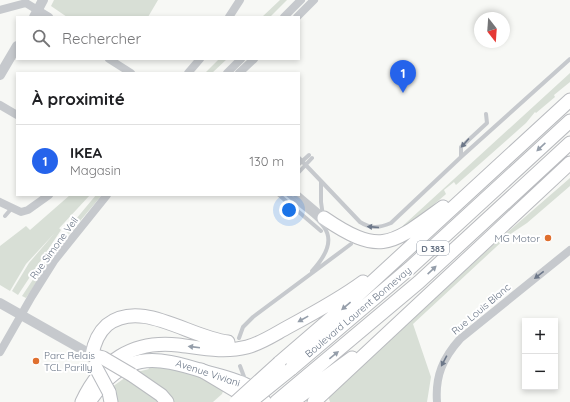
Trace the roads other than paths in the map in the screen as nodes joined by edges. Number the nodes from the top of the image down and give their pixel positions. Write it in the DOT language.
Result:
graph roads {
  1 [pos="44,0"];
  2 [pos="240,0"];
  3 [pos="301,0"];
  4 [pos="314,0"];
  5 [pos="0,10"];
  6 [pos="36,13"];
  7 [pos="46,16"];
  8 [pos="230,16"];
  9 [pos="285,16"];
  10 [pos="298,16"];
  11 [pos="16,48"];
  12 [pos="570,59"];
  13 [pos="111,60"];
  14 [pos="199,60"];
  15 [pos="240,60"];
  16 [pos="253,60"];
  17 [pos="129,72"];
  18 [pos="189,72"];
  19 [pos="228,72"];
  20 [pos="240,72"];
  21 [pos="0,76"];
  22 [pos="569,101"];
  23 [pos="0,105"];
  24 [pos="16,114"];
  25 [pos="486,114"];
  26 [pos="570,121"];
  27 [pos="570,143"];
  28 [pos="311,156"];
  29 [pos="461,157"];
  30 [pos="301,162"];
  31 [pos="570,163"];
  32 [pos="497,167"];
  33 [pos="321,181"];
  34 [pos="48,196"];
  35 [pos="107,196"];
  36 [pos="280,196"];
  37 [pos="289,196"];
  38 [pos="299,196"];
  39 [pos="0,202"];
  40 [pos="11,209"];
  41 [pos="5,216"];
  42 [pos="324,218"];
  43 [pos="320,231"];
  44 [pos="351,244"];
  45 [pos="570,250"];
  46 [pos="405,252"];
  47 [pos="306,277"];
  48 [pos="0,303"];
  49 [pos="21,316"];
  50 [pos="284,329"];
  51 [pos="239,338"];
  52 [pos="0,352"];
  53 [pos="97,360"];
  54 [pos="240,366"];
  55 [pos="201,370"];
  56 [pos="249,387"];
  57 [pos="312,392"];
  58 [pos="110,397"];
  59 [pos="82,402"];
  60 [pos="89,402"];
  61 [pos="167,402"];
  62 [pos="236,402"];
  63 [pos="250,402"];
  64 [pos="254,402"];
  65 [pos="265,402"];
  66 [pos="276,402"];
  67 [pos="292,402"];
  68 [pos="437,402"];
  1 -- 6 [label="street"];
  2 -- 8 [label="street"];
  3 -- 9 [label="street"];
  4 -- 10 [label="street"];
  5 -- 6 [label="street"];
  6 -- 7 [label="street"];
  11 -- 21 [label="street"];
  12 -- 29 [label="lane"];
  13 -- 17 [label="street"];
  14 -- 18 [label="street"];
  15 -- 19 [label="street"];
  16 -- 20 [label="street"];
  22 -- 32 [label="main road"];
  23 -- 24 [label="street"];
  25 -- 29 [label="lane, one-way"];
  26 -- 63 [label="main road, Boulevard Laurent Bonnevay / D 383, one-way, bridge"];
  57 -- 27 [label="main road, Boulevard Laurent Bonnevay / D 383, one-way"];
  28 -- 30 [label="lane"];
  29 -- 33 [label="lane, one-way"];
  30 -- 33 [label="lane"];
  31 -- 57 [label="main road"];
  32 -- 42 [label="main road"];
  32 -- 46 [label="main road"];
  33 -- 42 [label="lane"];
  34 -- 40 [label="street"];
  35 -- 49 [label="street, Rue Simone Veil"];
  36 -- 43 [label="lane"];
  37 -- 47 [label="lane"];
  38 -- 42 [label="street"];
  39 -- 40 [label="street"];
  40 -- 41 [label="lane"];
  44 -- 47 [label="lane"];
  45 -- 68 [label="street, Rue Louis Blanc, one-way"];
  46 -- 50 [label="main road, one-way"];
  46 -- 62 [label="main road, one-way, bridge"];
  47 -- 51 [label="lane"];
  48 -- 49 [label="street"];
  49 -- 52 [label="street, Rue Simone Veil"];
  49 -- 53 [label="street"];
  50 -- 53 [label="main road"];
  50 -- 59 [label="main road, one-way"];
  53 -- 58 [label="main road, bridge"];
  53 -- 61 [label="main road, bridge"];
  54 -- 56 [label="lane"];
  55 -- 56 [label="main road, Avenue Viviani"];
  55 -- 60 [label="main road, Avenue Viviani"];
  55 -- 64 [label="main road"];
  56 -- 65 [label="main road, Avenue Viviani"];
  57 -- 66 [label="main road, Boulevard Laurent Bonnevay / D 383"];
  57 -- 67 [label="main road"];
}
